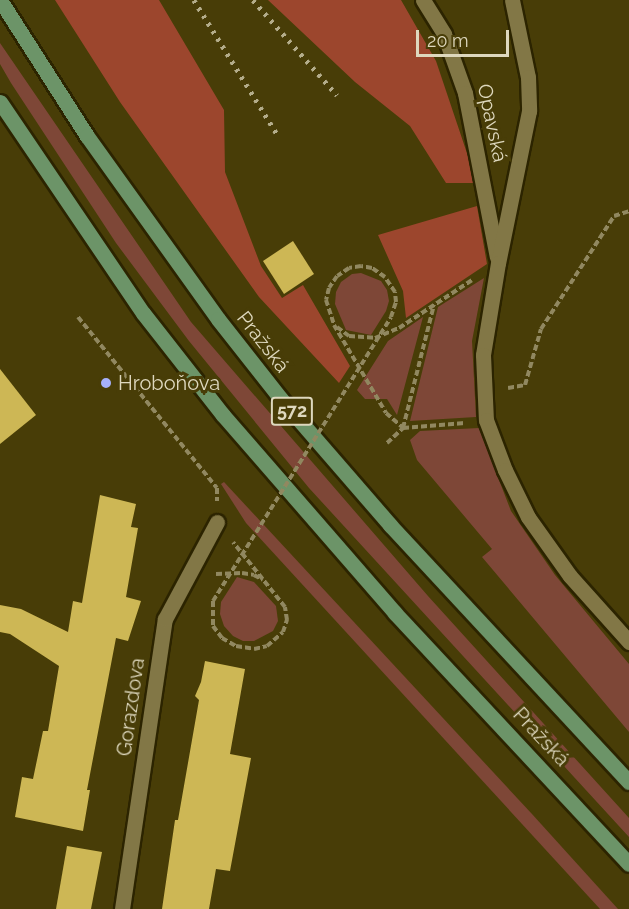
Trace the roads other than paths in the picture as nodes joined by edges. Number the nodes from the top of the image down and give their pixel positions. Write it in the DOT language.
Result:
graph roads {
  1 [pos="423,0"];
  2 [pos="512,0"];
  3 [pos="1,2"];
  4 [pos="0,102"];
  5 [pos="498,263"];
  6 [pos="217,522"];
  7 [pos="629,642"];
  8 [pos="629,782"];
  9 [pos="629,864"];
  10 [pos="122,909"];
  1 -- 5 [label="street, Opavská"];
  2 -- 5 [label="street"];
  3 -- 8 [label="main road, Pražská / 572"];
  4 -- 9 [label="main road, Pražská / 572"];
  5 -- 7 [label="street"];
  6 -- 10 [label="street, Gorazdova"];
}
